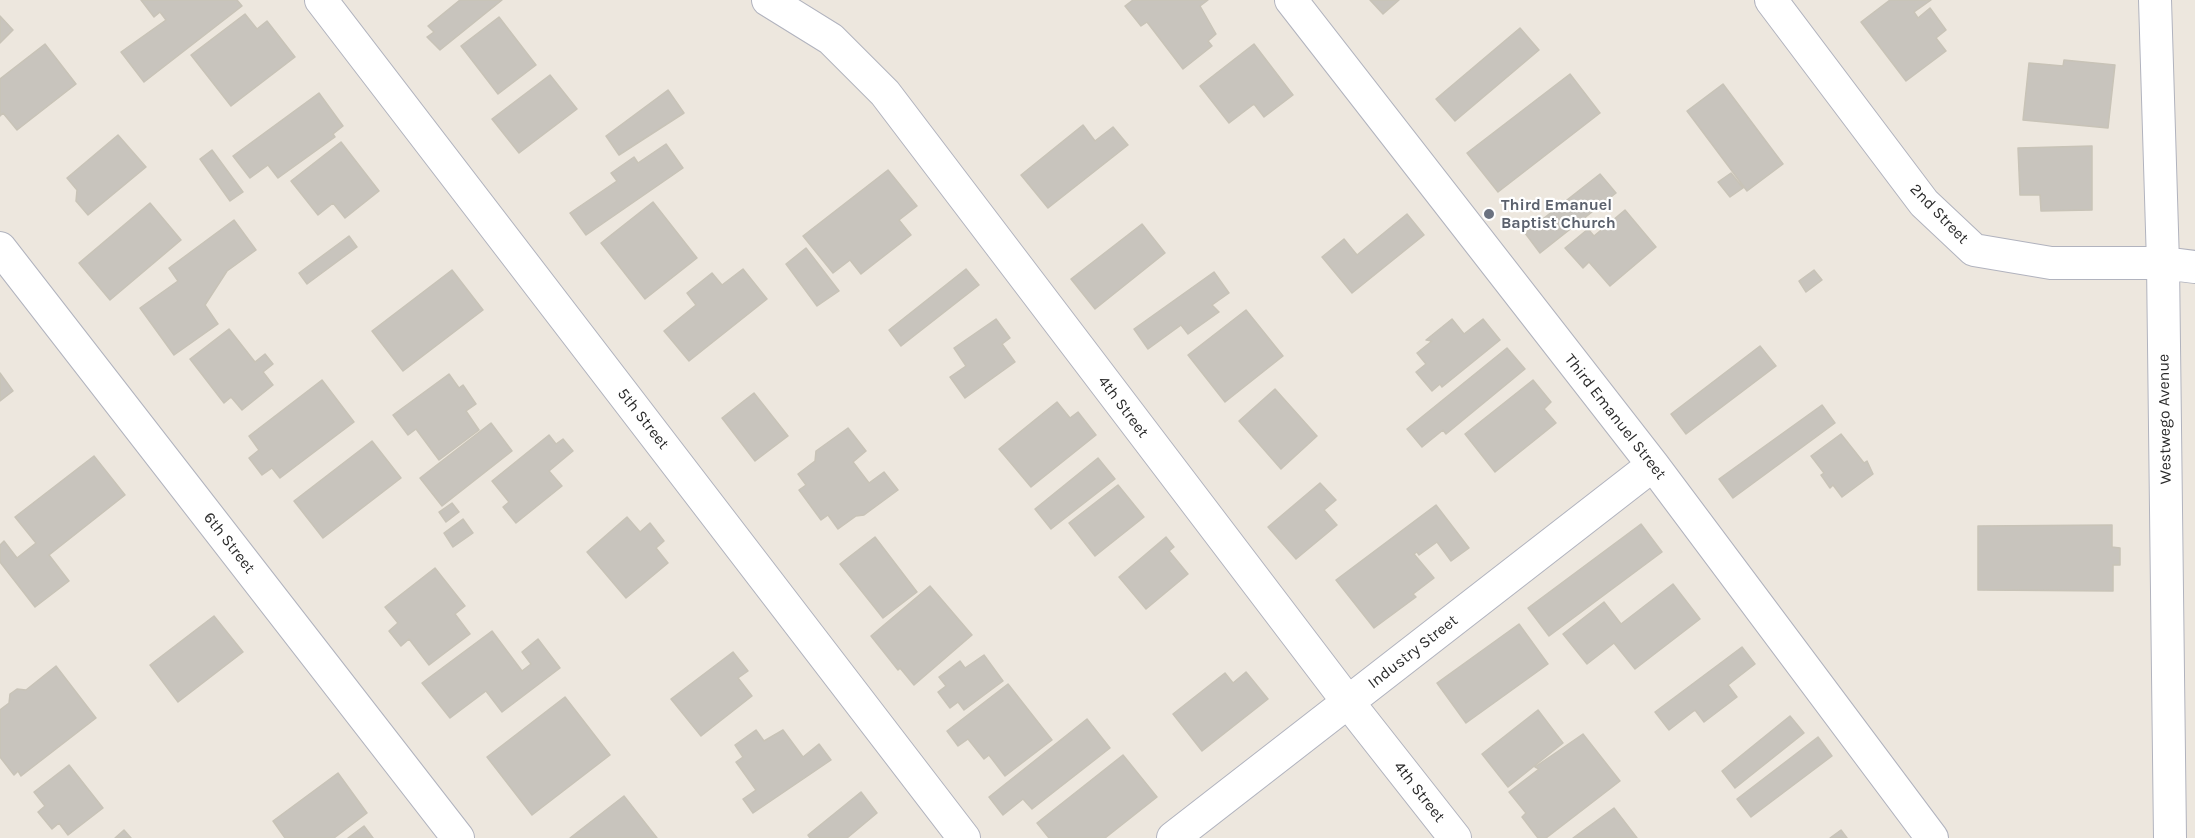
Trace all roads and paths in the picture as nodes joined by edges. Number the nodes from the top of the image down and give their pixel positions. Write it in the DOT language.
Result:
graph roads {
  1 [pos="321,0"];
  2 [pos="768,0"];
  3 [pos="1291,0"];
  4 [pos="1771,0"];
  5 [pos="2155,0"];
  6 [pos="0,248"];
  7 [pos="2163,263"];
  8 [pos="2195,267"];
  9 [pos="1653,465"];
  10 [pos="1348,702"];
  11 [pos="458,838"];
  12 [pos="964,838"];
  13 [pos="1173,838"];
  14 [pos="1455,838"];
  15 [pos="1932,838"];
  16 [pos="2170,838"];
  1 -- 12 [label="street, 5th Street"];
  2 -- 10 [label="street, 4th Street"];
  3 -- 9 [label="street, Third Emanuel Street"];
  4 -- 7 [label="street, 2nd Street"];
  5 -- 7 [label="street, Westwego Avenue"];
  6 -- 11 [label="street, 6th Street"];
  7 -- 8 [label="street, 2nd Street"];
  7 -- 16 [label="street, Westwego Avenue"];
  9 -- 10 [label="street, Industry Street"];
  9 -- 15 [label="street, Third Emanuel Street"];
  10 -- 13 [label="street, Industry Street"];
  10 -- 14 [label="street, 4th Street"];
}
